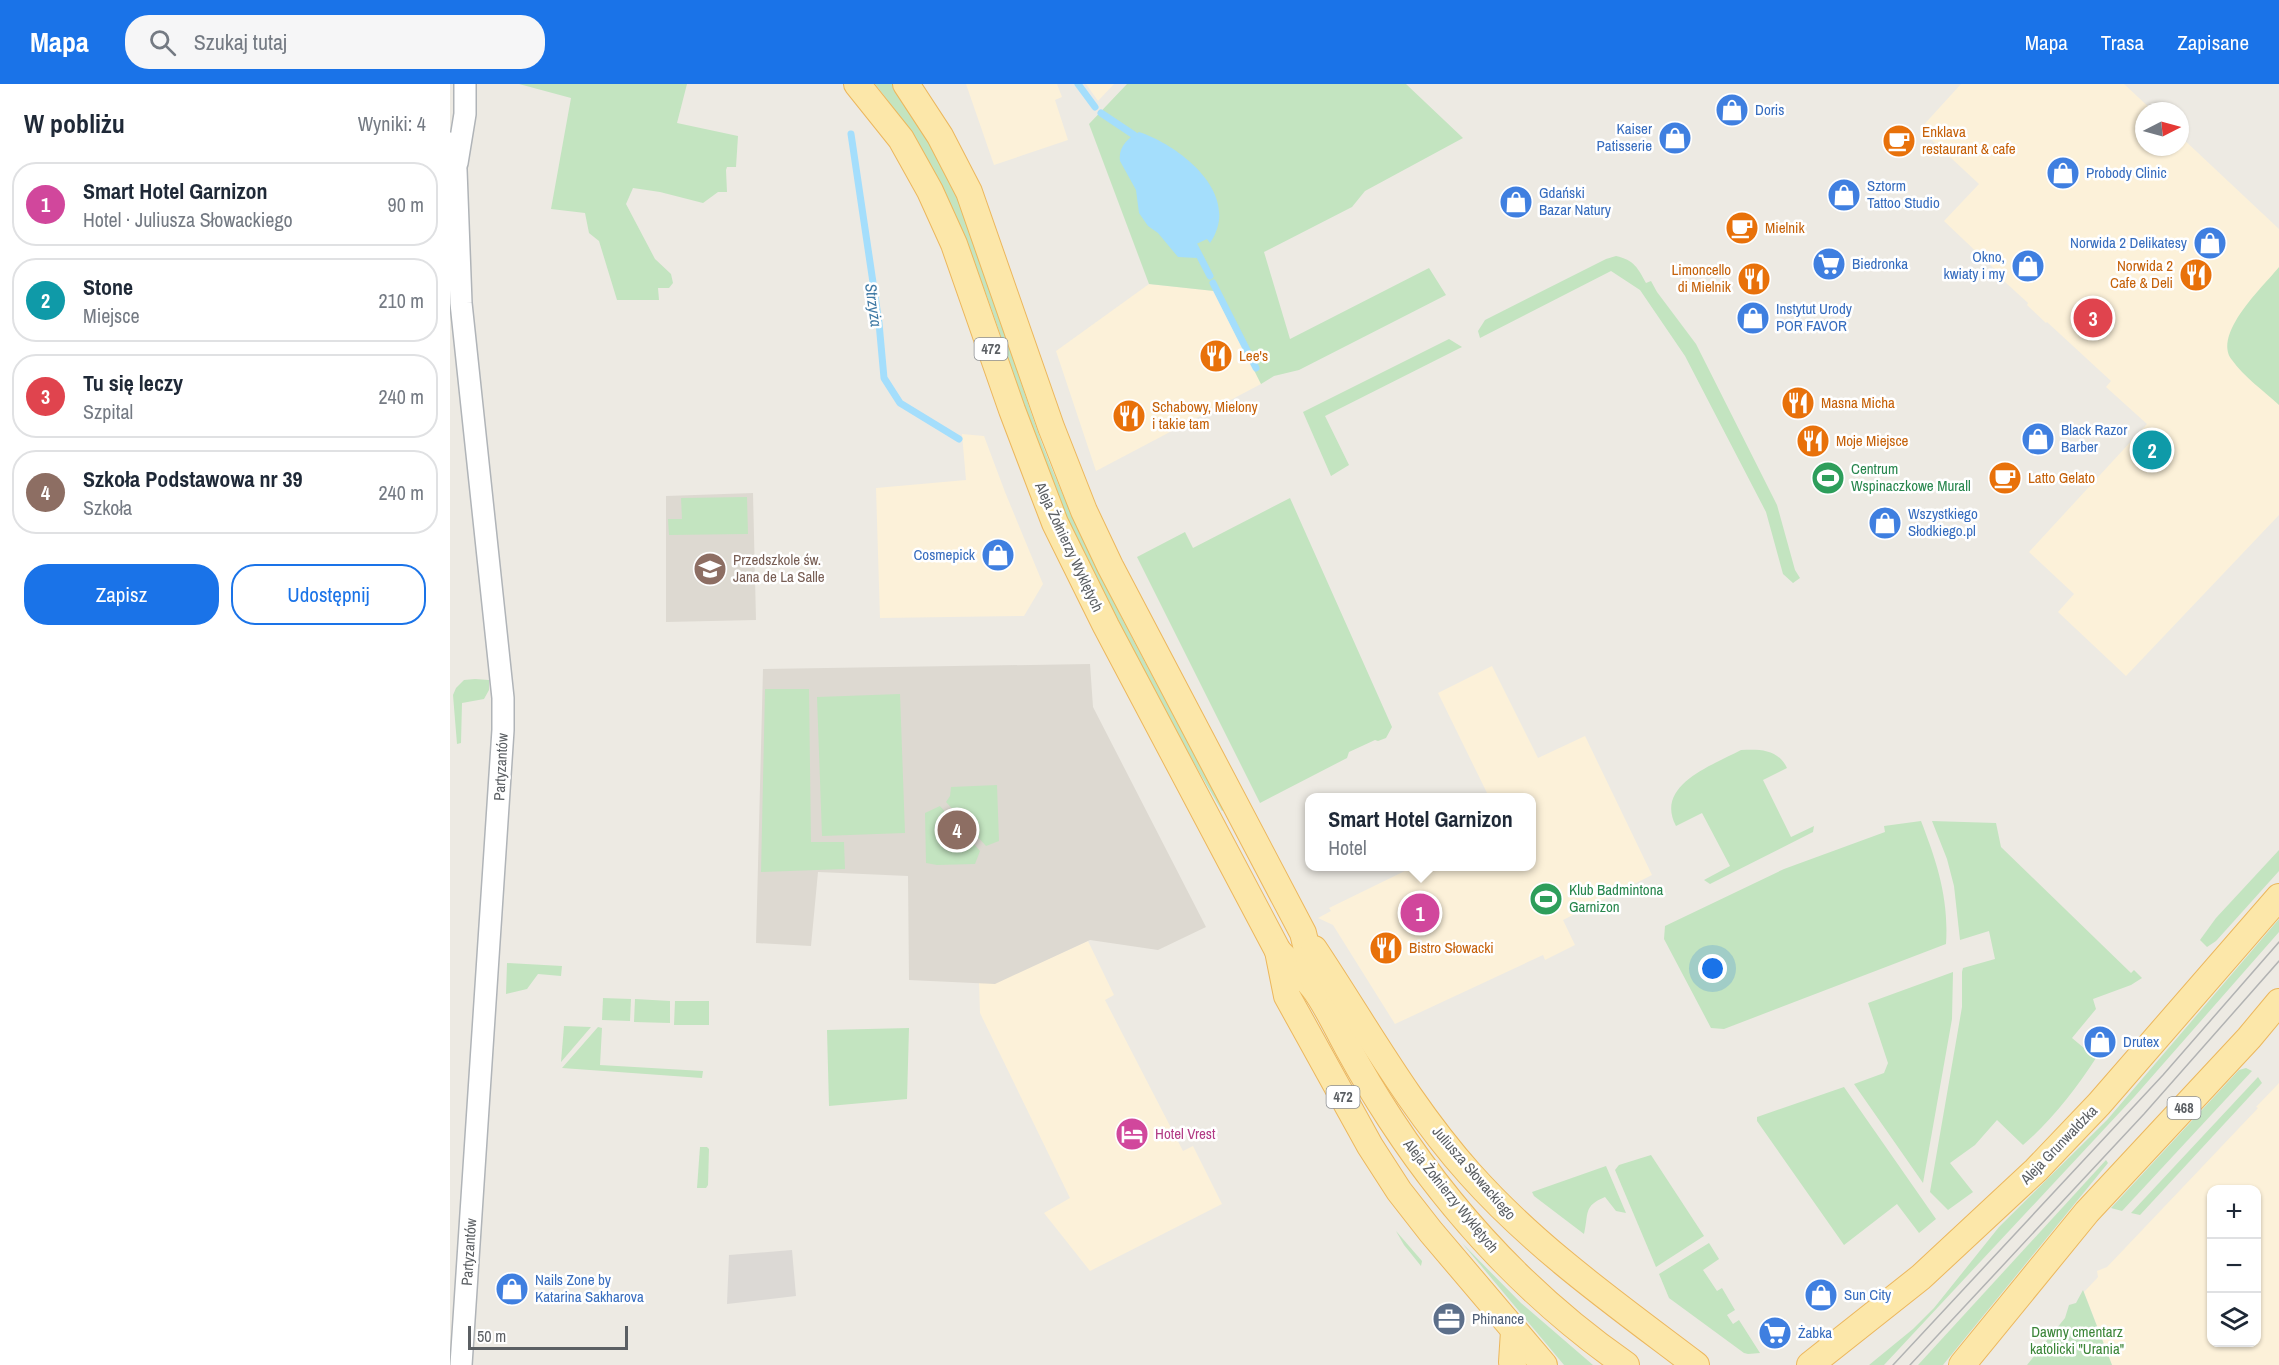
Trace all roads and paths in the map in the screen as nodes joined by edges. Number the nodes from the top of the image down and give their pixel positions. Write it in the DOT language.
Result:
graph roads {
  1 [pos="465,84"];
  2 [pos="857,84"];
  3 [pos="906,84"];
  4 [pos="450,143"];
  5 [pos="456,170"];
  6 [pos="2279,897"];
  7 [pos="1304,933"];
  8 [pos="1278,951"];
  9 [pos="1318,993"];
  10 [pos="2279,1002"];
  11 [pos="1514,1332"];
  12 [pos="1846,1338"];
  13 [pos="1617,1359"];
  14 [pos="460,1365"];
  15 [pos="1513,1365"];
  16 [pos="1544,1365"];
  17 [pos="1696,1365"];
  18 [pos="1810,1365"];
  19 [pos="1847,1365"];
  20 [pos="1962,1365"];
  1 -- 5 [label="street, Partyzantów"];
  2 -- 8 [label="main road, Aleja Żołnierzy Wyklętych / 472"];
  3 -- 7 [label="main road, Aleja Żołnierzy Wyklętych / 472"];
  4 -- 5 [label="street, Partyzantów"];
  5 -- 14 [label="street, Partyzantów"];
  6 -- 12 [label="main road, Aleja Grunwaldzka"];
  7 -- 9 [label="main road, Aleja Żołnierzy Wyklętych"];
  7 -- 17 [label="main road, Juliusza Słowackiego / 472"];
  8 -- 9 [label="main road, Aleja Żołnierzy Wyklętych"];
  8 -- 11 [label="main road, 472"];
  9 -- 13 [label="main road, Aleja Żołnierzy Wyklętych"];
  10 -- 20 [label="main road, 468"];
  11 -- 15 [label="main road"];
  11 -- 16 [label="main road, 472"];
  12 -- 18 [label="main road, Aleja Grunwaldzka"];
  12 -- 19 [label="main road"];
}
